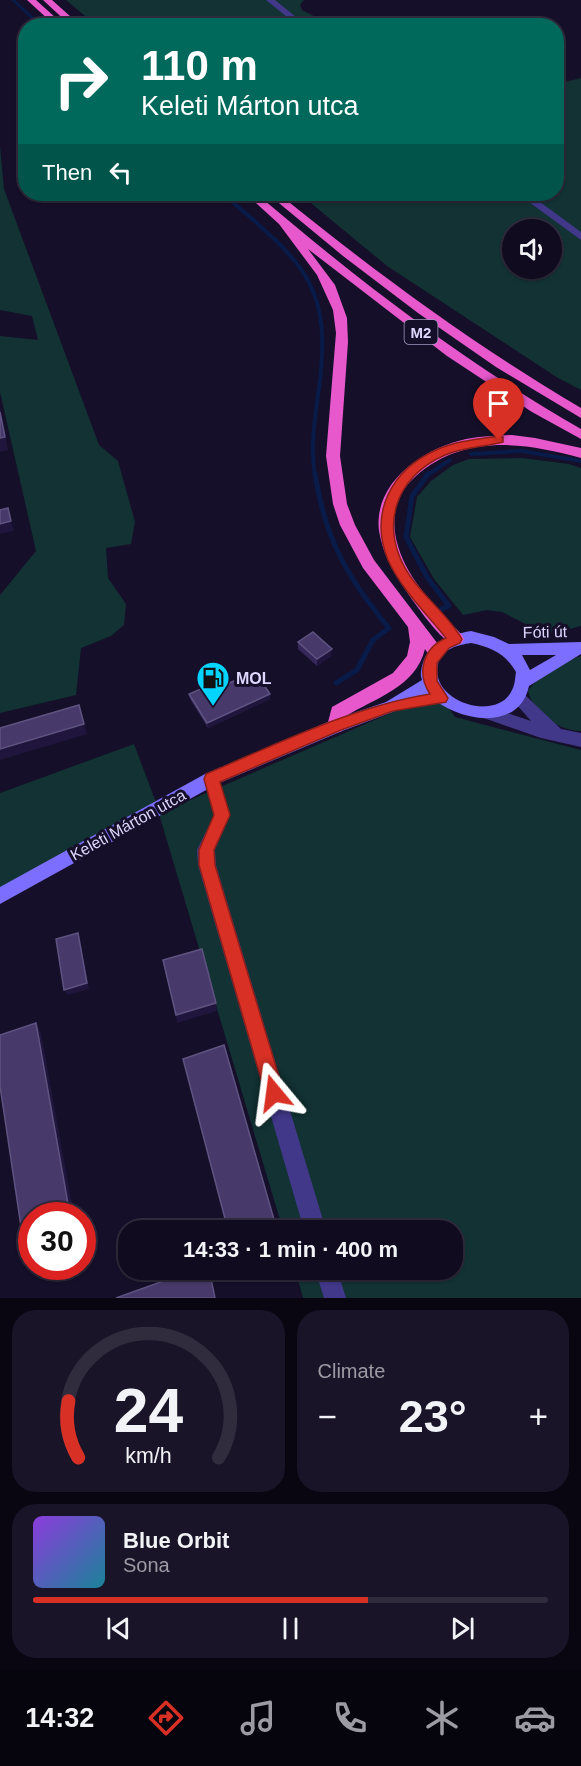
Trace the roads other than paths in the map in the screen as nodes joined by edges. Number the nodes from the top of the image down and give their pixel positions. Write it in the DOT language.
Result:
graph roads {
  1 [pos="31,0"];
  2 [pos="47,0"];
  3 [pos="270,0"];
  4 [pos="51,18"];
  5 [pos="68,18"];
  6 [pos="293,18"];
  7 [pos="259,201"];
  8 [pos="281,201"];
  9 [pos="532,201"];
  10 [pos="284,223"];
  11 [pos="581,237"];
  12 [pos="581,414"];
  13 [pos="581,435"];
  14 [pos="581,453"];
  15 [pos="416,626"];
  16 [pos="456,639"];
  17 [pos="579,649"];
  18 [pos="509,650"];
  19 [pos="436,652"];
  20 [pos="524,681"];
  21 [pos="430,682"];
  22 [pos="518,697"];
  23 [pos="441,698"];
  24 [pos="392,706"];
  25 [pos="487,712"];
  26 [pos="336,726"];
  27 [pos="560,736"];
  28 [pos="581,740"];
  29 [pos="211,779"];
  30 [pos="0,896"];
  31 [pos="312,1220"];
  32 [pos="330,1280"];
  33 [pos="335,1298"];
  1 -- 4 [label="highway"];
  2 -- 5 [label="highway"];
  3 -- 6 [label="street"];
  7 -- 10 [label="highway, M2"];
  8 -- 12 [label="highway, M2"];
  9 -- 11 [label="street"];
  10 -- 13 [label="highway, M2"];
  10 -- 15 [label="highway"];
  14 -- 16 [label="highway"];
  15 -- 19 [label="highway"];
  15 -- 26 [label="highway"];
  16 -- 18 [label="main road"];
  16 -- 19 [label="main road"];
  17 -- 18 [label="main road, Fóti út"];
  17 -- 20 [label="main road"];
  18 -- 20 [label="main road"];
  19 -- 21 [label="main road"];
  20 -- 22 [label="main road"];
  21 -- 23 [label="main road"];
  21 -- 24 [label="main road, Keleti Márton utca"];
  22 -- 25 [label="main road"];
  22 -- 27 [label="street"];
  23 -- 24 [label="main road, Keleti Márton utca"];
  23 -- 25 [label="main road"];
  24 -- 26 [label="main road, Keleti Márton utca"];
  25 -- 27 [label="street"];
  26 -- 29 [label="main road, Keleti Márton utca"];
  27 -- 28 [label="street"];
  29 -- 30 [label="main road, Keleti Márton utca"];
  29 -- 31 [label="street"];
  32 -- 33 [label="street"];
}
